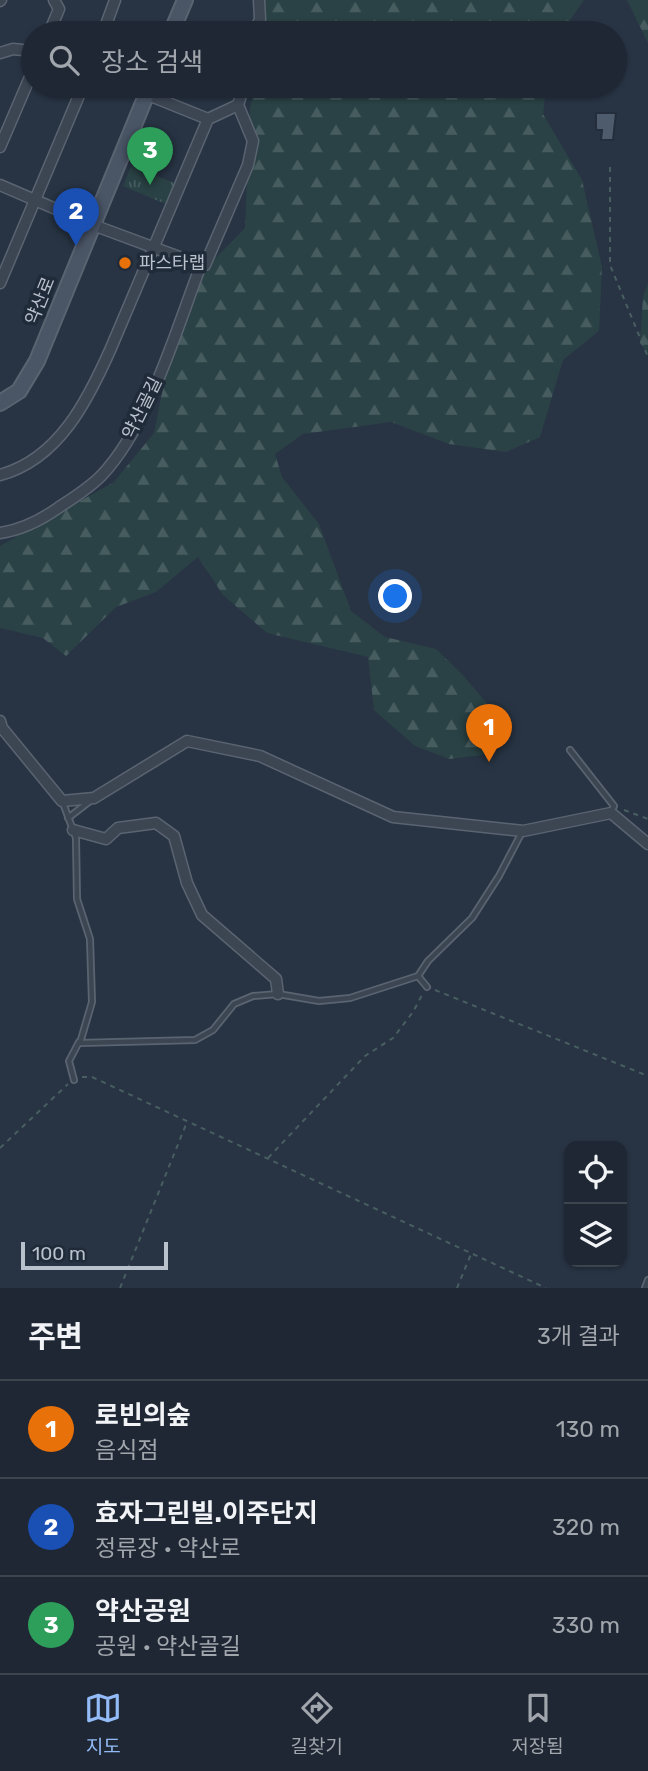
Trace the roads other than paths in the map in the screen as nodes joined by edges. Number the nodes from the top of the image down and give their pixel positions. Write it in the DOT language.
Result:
graph roads {
  1 [pos="54,0"];
  2 [pos="115,0"];
  3 [pos="185,0"];
  4 [pos="260,0"];
  5 [pos="54,21"];
  6 [pos="107,21"];
  7 [pos="176,21"];
  8 [pos="259,21"];
  9 [pos="21,50"];
  10 [pos="0,53"];
  11 [pos="21,98"];
  12 [pos="78,98"];
  13 [pos="144,98"];
  14 [pos="166,98"];
  15 [pos="240,98"];
  16 [pos="238,105"];
  17 [pos="208,119"];
  18 [pos="0,147"];
  19 [pos="0,185"];
  20 [pos="35,200"];
  21 [pos="93,225"];
  22 [pos="153,247"];
  23 [pos="201,265"];
  24 [pos="0,283"];
  25 [pos="0,403"];
  26 [pos="0,475"];
  27 [pos="0,533"];
  28 [pos="0,721"];
  29 [pos="570,750"];
  30 [pos="94,798"];
  31 [pos="62,800"];
  32 [pos="612,809"];
  33 [pos="68,818"];
  34 [pos="73,830"];
  35 [pos="523,831"];
  36 [pos="648,844"];
  37 [pos="418,976"];
  38 [pos="427,986"];
  39 [pos="278,994"];
  40 [pos="82,1038"];
  41 [pos="75,1080"];
  42 [pos="648,1280"];
  43 [pos="645,1288"];
  1 -- 5 [label="street"];
  2 -- 6 [label="street"];
  3 -- 7 [label="street"];
  4 -- 8 [label="street"];
  9 -- 10 [label="street"];
  11 -- 18 [label="street"];
  12 -- 20 [label="street"];
  13 -- 21 [label="street, 약산로"];
  14 -- 17 [label="street"];
  15 -- 16 [label="street"];
  16 -- 17 [label="street"];
  16 -- 23 [label="street, 약산골길"];
  17 -- 22 [label="street"];
  19 -- 20 [label="street"];
  20 -- 21 [label="street"];
  20 -- 24 [label="street"];
  21 -- 22 [label="street"];
  21 -- 25 [label="street, 약산로"];
  22 -- 23 [label="street"];
  22 -- 26 [label="street"];
  23 -- 27 [label="street, 약산골길"];
  28 -- 31 [label="street"];
  29 -- 32 [label="lane"];
  30 -- 31 [label="street"];
  30 -- 33 [label="lane"];
  30 -- 35 [label="street"];
  31 -- 33 [label="lane"];
  32 -- 35 [label="street"];
  32 -- 36 [label="street"];
  33 -- 34 [label="lane"];
  34 -- 39 [label="street"];
  34 -- 40 [label="lane"];
  35 -- 37 [label="lane"];
  37 -- 38 [label="lane"];
  37 -- 39 [label="lane"];
  39 -- 40 [label="lane"];
  40 -- 41 [label="lane"];
  42 -- 43 [label="lane"];
}
